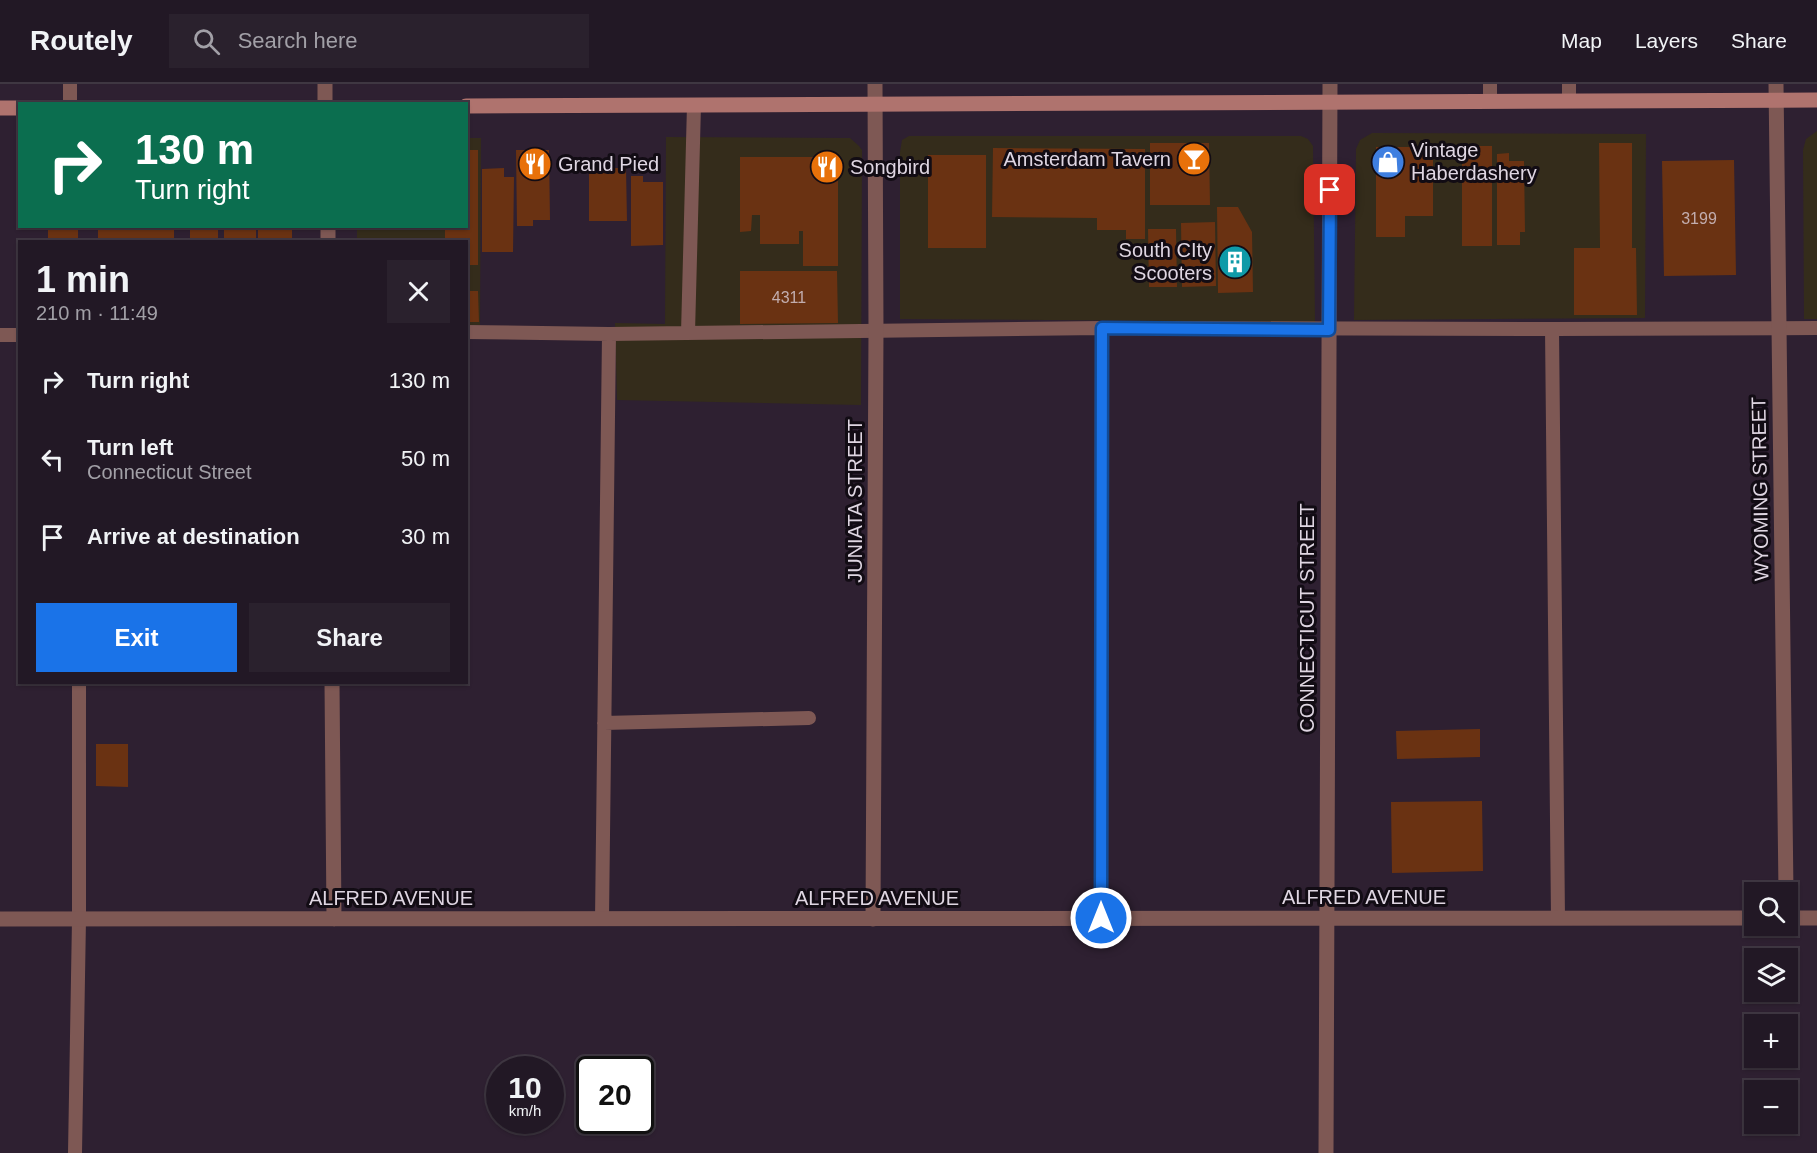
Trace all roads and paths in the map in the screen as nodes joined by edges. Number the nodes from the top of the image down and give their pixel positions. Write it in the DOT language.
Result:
graph roads {
  1 [pos="70,84"];
  2 [pos="325,84"];
  3 [pos="874,84"];
  4 [pos="1330,84"];
  5 [pos="1490,84"];
  6 [pos="1569,84"];
  7 [pos="1776,84"];
  8 [pos="1776,100"];
  9 [pos="1817,100"];
  10 [pos="1490,101"];
  11 [pos="1569,101"];
  12 [pos="70,102"];
  13 [pos="326,102"];
  14 [pos="1330,102"];
  15 [pos="874,104"];
  16 [pos="694,105"];
  17 [pos="468,106"];
  18 [pos="0,108"];
  19 [pos="18,108"];
  20 [pos="1102,328"];
  21 [pos="1779,328"];
  22 [pos="1817,328"];
  23 [pos="1552,329"];
  24 [pos="876,330"];
  25 [pos="1329,330"];
  26 [pos="468,332"];
  27 [pos="688,333"];
  28 [pos="18,334"];
  29 [pos="609,334"];
  30 [pos="0,335"];
  31 [pos="79,684"];
  32 [pos="332,684"];
  33 [pos="809,718"];
  34 [pos="604,723"];
  35 [pos="1786,882"];
  36 [pos="1101,918"];
  37 [pos="1327,918"];
  38 [pos="1558,918"];
  39 [pos="1744,918"];
  40 [pos="1798,918"];
  41 [pos="1817,918"];
  42 [pos="0,919"];
  43 [pos="79,919"];
  44 [pos="334,919"];
  45 [pos="602,919"];
  46 [pos="873,919"];
  47 [pos="75,1153"];
  48 [pos="1326,1153"];
  1 -- 12 [label="lane"];
  2 -- 13 [label="street"];
  3 -- 15 [label="street, JUNIATA STREET"];
  4 -- 14 [label="street, CONNECTICUT STREET"];
  5 -- 10 [label="lane"];
  6 -- 11 [label="lane"];
  7 -- 8 [label="street, WYOMING STREET"];
  8 -- 9 [label="street"];
  8 -- 11 [label="street"];
  8 -- 21 [label="street, WYOMING STREET"];
  10 -- 11 [label="street"];
  10 -- 14 [label="street"];
  14 -- 15 [label="street"];
  14 -- 25 [label="street, CONNECTICUT STREET"];
  15 -- 16 [label="street"];
  15 -- 24 [label="street, JUNIATA STREET"];
  16 -- 17 [label="street"];
  16 -- 27 [label="lane"];
  18 -- 19 [label="street"];
  20 -- 24 [label="lane"];
  20 -- 25 [label="lane"];
  20 -- 36 [label="lane"];
  21 -- 22 [label="lane"];
  21 -- 23 [label="lane"];
  21 -- 35 [label="street, WYOMING STREET"];
  23 -- 25 [label="lane"];
  23 -- 38 [label="lane"];
  24 -- 27 [label="lane"];
  24 -- 46 [label="street, JUNIATA STREET"];
  25 -- 37 [label="street, CONNECTICUT STREET"];
  26 -- 29 [label="lane"];
  27 -- 29 [label="lane"];
  28 -- 30 [label="lane"];
  29 -- 34 [label="lane"];
  31 -- 43 [label="lane"];
  32 -- 44 [label="street"];
  33 -- 34 [label="lane"];
  34 -- 45 [label="lane"];
  36 -- 37 [label="street, ALFRED AVENUE"];
  36 -- 46 [label="street, ALFRED AVENUE"];
  37 -- 38 [label="street, ALFRED AVENUE"];
  37 -- 48 [label="street, CONNECTICUT STREET"];
  38 -- 39 [label="street, ALFRED AVENUE"];
  40 -- 41 [label="street"];
  42 -- 43 [label="street, ALFRED AVENUE"];
  43 -- 44 [label="street, ALFRED AVENUE"];
  43 -- 47 [label="lane"];
  44 -- 45 [label="street, ALFRED AVENUE"];
  45 -- 46 [label="street, ALFRED AVENUE"];
}
